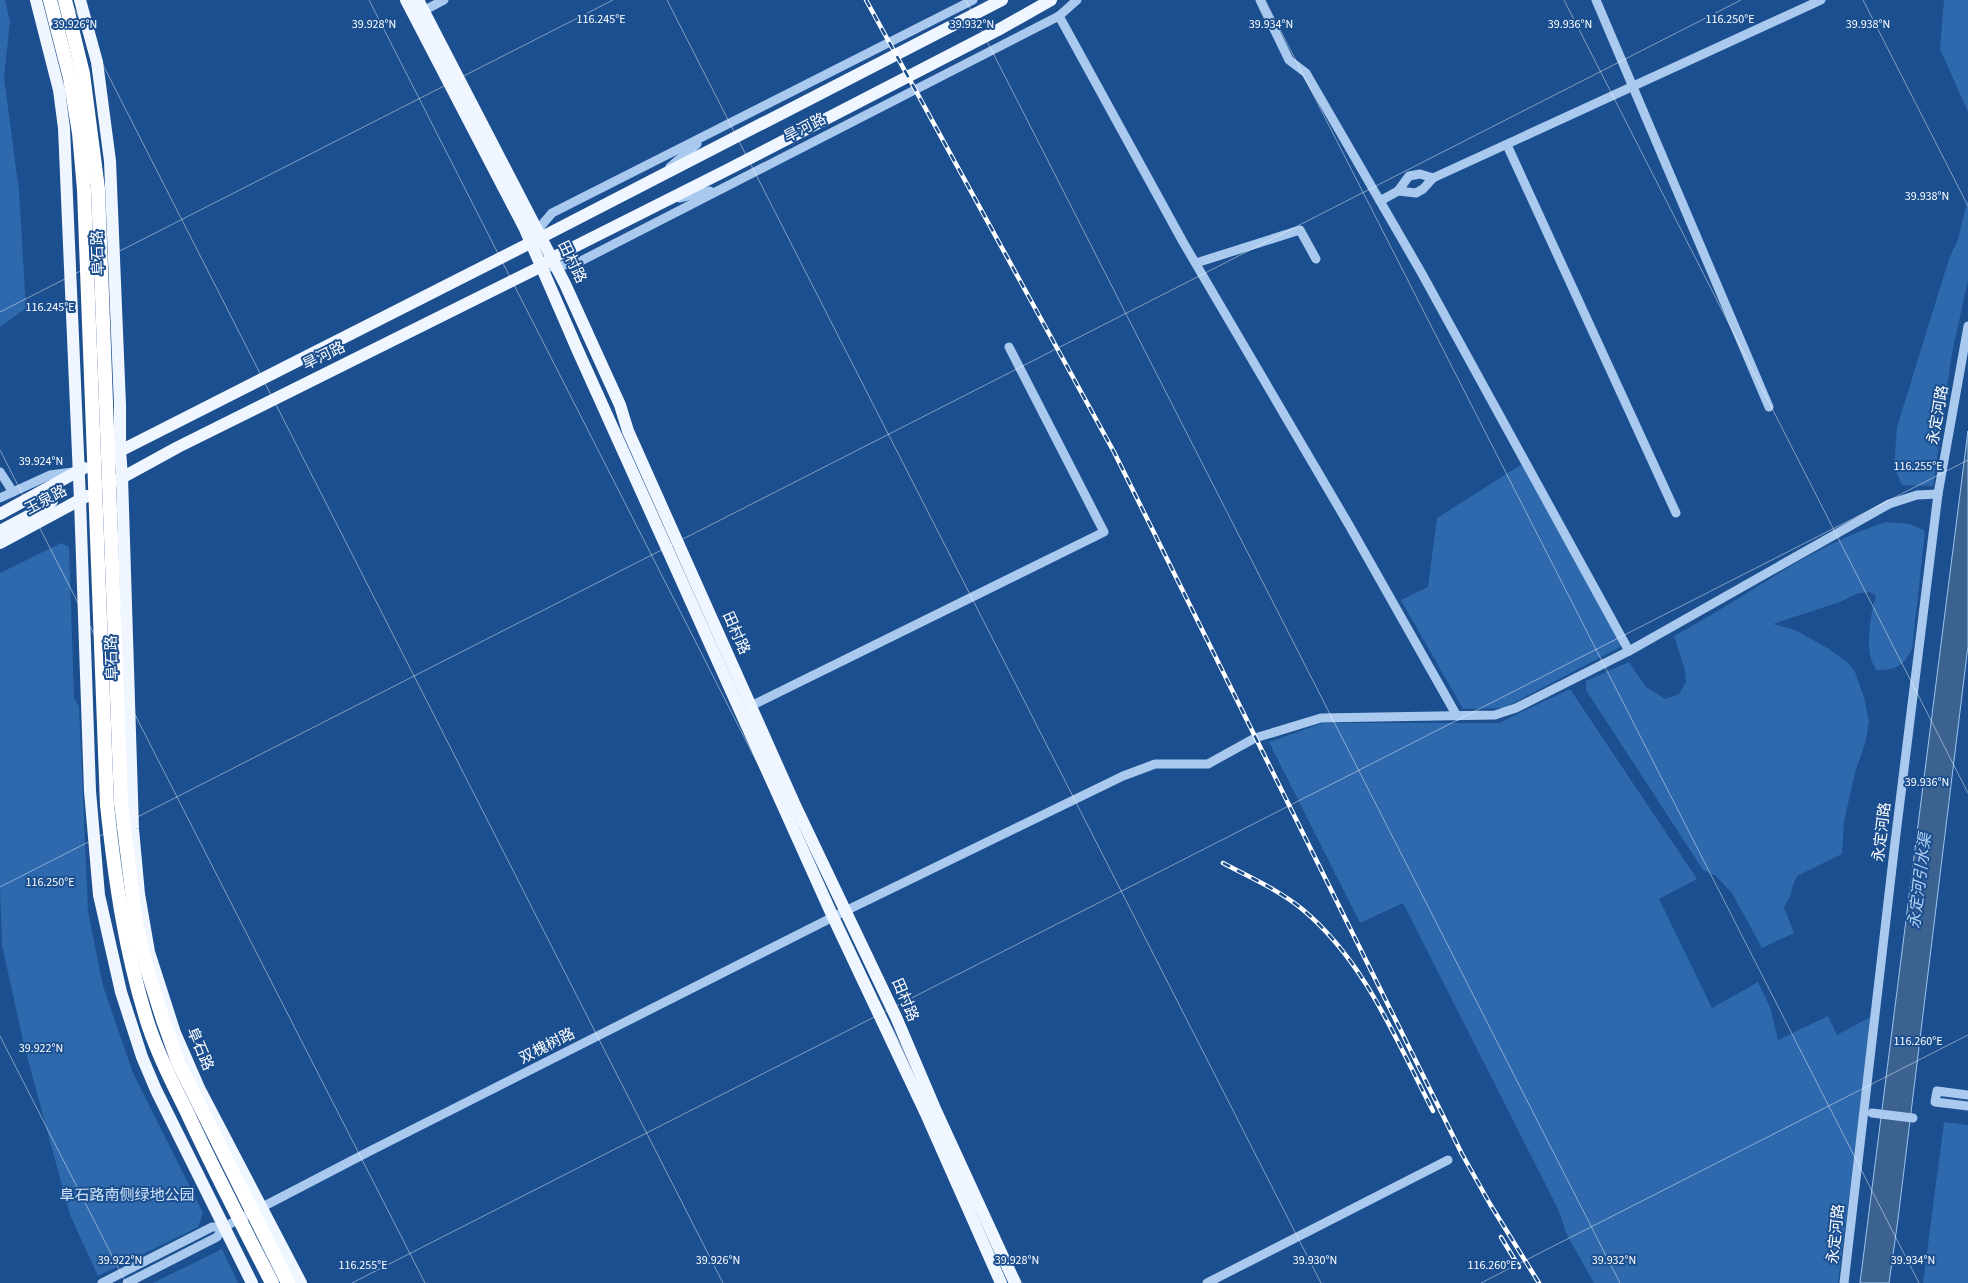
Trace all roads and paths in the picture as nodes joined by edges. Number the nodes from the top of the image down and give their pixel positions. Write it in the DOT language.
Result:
graph roads {
  1 [pos="36,0"];
  2 [pos="50,0"];
  3 [pos="65,0"];
  4 [pos="80,0"];
  5 [pos="406,0"];
  6 [pos="444,0"];
  7 [pos="973,0"];
  8 [pos="1002,0"];
  9 [pos="1051,0"];
  10 [pos="1077,0"];
  11 [pos="1260,0"];
  12 [pos="1596,0"];
  13 [pos="1821,0"];
  14 [pos="420,5"];
  15 [pos="1059,16"];
  16 [pos="1632,87"];
  17 [pos="708,134"];
  18 [pos="1507,146"];
  19 [pos="659,176"];
  20 [pos="1433,178"];
  21 [pos="726,187"];
  22 [pos="1398,191"];
  23 [pos="1380,201"];
  24 [pos="662,202"];
  25 [pos="536,236"];
  26 [pos="1316,259"];
  27 [pos="554,262"];
  28 [pos="1196,263"];
  29 [pos="540,267"];
  30 [pos="1968,326"];
  31 [pos="1009,346"];
  32 [pos="1769,407"];
  33 [pos="120,450"];
  34 [pos="78,471"];
  35 [pos="0,472"];
  36 [pos="122,477"];
  37 [pos="46,490"];
  38 [pos="13,492"];
  39 [pos="1938,494"];
  40 [pos="0,498"];
  41 [pos="80,500"];
  42 [pos="1676,513"];
  43 [pos="0,514"];
  44 [pos="0,531"];
  45 [pos="0,542"];
  46 [pos="1630,650"];
  47 [pos="750,706"];
  48 [pos="1457,716"];
  49 [pos="839,914"];
  50 [pos="1968,1095"];
  51 [pos="1968,1106"];
  52 [pos="1872,1113"];
  53 [pos="1913,1118"];
  54 [pos="1448,1160"];
  55 [pos="261,1207"];
  56 [pos="224,1227"];
  57 [pos="102,1283"];
  58 [pos="127,1283"];
  59 [pos="252,1283"];
  60 [pos="272,1283"];
  61 [pos="288,1283"];
  62 [pos="301,1283"];
  63 [pos="1001,1283"];
  64 [pos="1015,1283"];
  65 [pos="1206,1283"];
  66 [pos="1844,1283"];
  1 -- 34 [label="main road, 阜石路"];
  2 -- 60 [label="highway, 阜石路, bridge"];
  3 -- 61 [label="highway, 阜石路, bridge"];
  4 -- 33 [label="main road, 阜石路"];
  5 -- 25 [label="main road, 田村路"];
  6 -- 14 [label="street"];
  7 -- 17 [label="street, 旱河路"];
  8 -- 19 [label="main road, 旱河路"];
  9 -- 24 [label="main road, 旱河路"];
  10 -- 15 [label="street, 旱河路"];
  11 -- 23 [label="street"];
  12 -- 16 [label="street"];
  13 -- 16 [label="street"];
  14 -- 25 [label="main road, 田村路"];
  15 -- 21 [label="street, 旱河路"];
  15 -- 28 [label="street"];
  16 -- 18 [label="street"];
  16 -- 32 [label="street"];
  17 -- 19 [label="street"];
  17 -- 25 [label="street, 旱河路"];
  18 -- 20 [label="street"];
  18 -- 42 [label="street"];
  19 -- 25 [label="main road, 旱河路"];
  20 -- 22 [label="street"];
  20 -- 22 [label="street"];
  21 -- 24 [label="street"];
  21 -- 27 [label="street, 旱河路"];
  22 -- 23 [label="street"];
  23 -- 46 [label="street"];
  24 -- 27 [label="main road, 旱河路"];
  25 -- 27 [label="main road, 田村路"];
  25 -- 29 [label="main road, 田村路"];
  25 -- 33 [label="main road, 旱河路"];
  26 -- 28 [label="street"];
  27 -- 29 [label="main road, 旱河路"];
  27 -- 47 [label="main road, 田村路"];
  28 -- 48 [label="street"];
  29 -- 36 [label="main road, 旱河路"];
  29 -- 49 [label="main road, 田村路"];
  30 -- 39 [label="street, 永定河路"];
  31 -- 47 [label="street"];
  33 -- 34 [label="main road, 旱河路"];
  33 -- 36 [label="main road, 阜石路"];
  34 -- 37 [label="main road, 玉泉路"];
  34 -- 38 [label="street"];
  34 -- 41 [label="main road, 阜石路"];
  35 -- 38 [label="street"];
  36 -- 41 [label="main road, 旱河路"];
  36 -- 55 [label="main road, 阜石路"];
  37 -- 43 [label="main road, 玉泉路"];
  37 -- 44 [label="main road"];
  38 -- 40 [label="street"];
  39 -- 46 [label="street, 双槐树路"];
  39 -- 66 [label="street, 永定河路"];
  41 -- 45 [label="main road, 玉泉路"];
  41 -- 56 [label="main road, 阜石路"];
  46 -- 48 [label="street, 双槐树路"];
  47 -- 49 [label="main road, 田村路"];
  48 -- 49 [label="street, 双槐树路"];
  49 -- 55 [label="street, 双槐树路"];
  49 -- 63 [label="main road, 田村路"];
  49 -- 64 [label="main road, 田村路"];
  50 -- 51 [label="street"];
  52 -- 53 [label="street"];
  54 -- 65 [label="street"];
  55 -- 56 [label="street, 双槐树路"];
  55 -- 62 [label="main road, 阜石路"];
  56 -- 57 [label="street"];
  56 -- 58 [label="street"];
  56 -- 59 [label="main road, 阜石路"];
}
